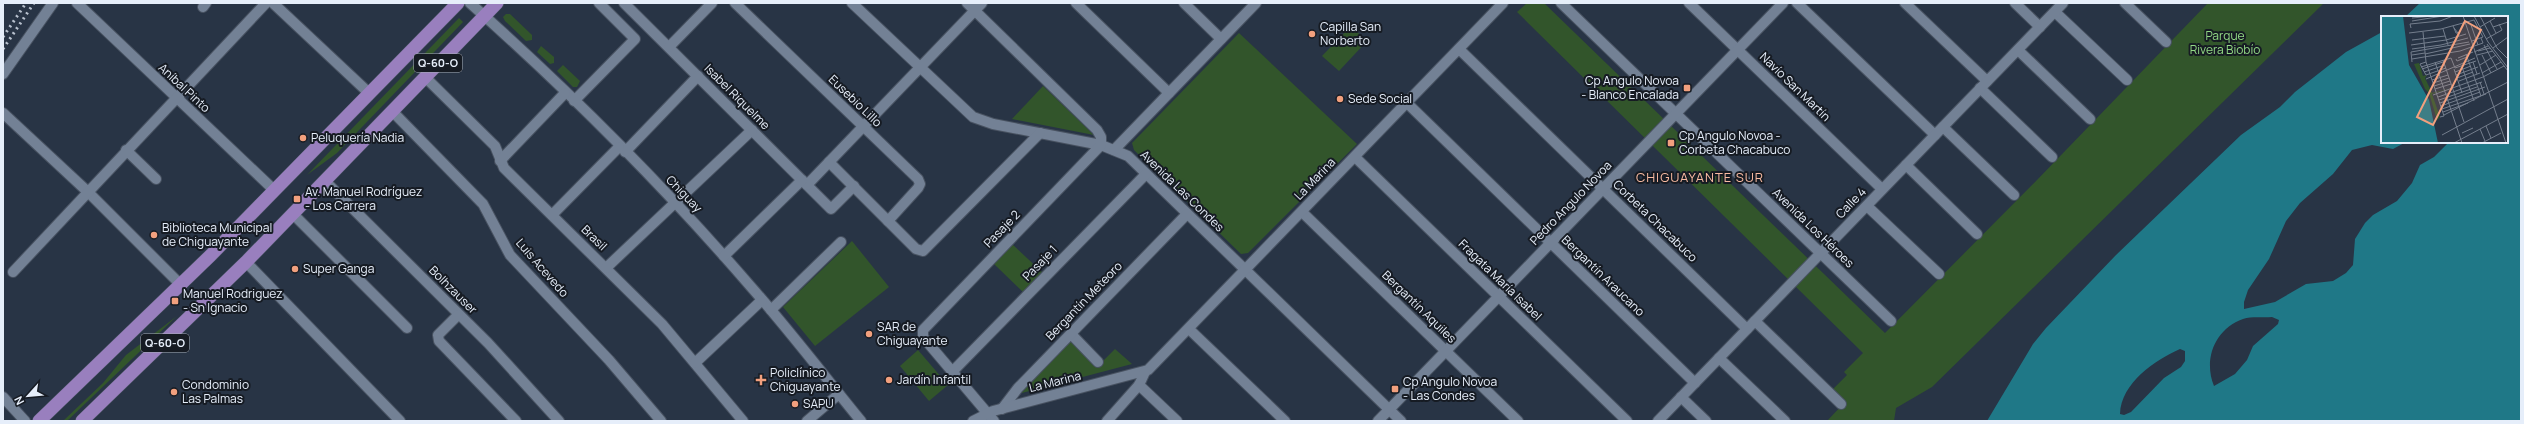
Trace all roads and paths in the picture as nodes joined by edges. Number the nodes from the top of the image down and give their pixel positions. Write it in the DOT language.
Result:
graph roads {
  1 [pos="54,3"];
  2 [pos="77,3"];
  3 [pos="266,3"];
  4 [pos="273,3"];
  5 [pos="458,3"];
  6 [pos="470,3"];
  7 [pos="497,3"];
  8 [pos="599,3"];
  9 [pos="624,3"];
  10 [pos="712,3"];
  11 [pos="735,3"];
  12 [pos="852,3"];
  13 [pos="1076,3"];
  14 [pos="1184,3"];
  15 [pos="1256,3"];
  16 [pos="1503,3"];
  17 [pos="1561,3"];
  18 [pos="1689,3"];
  19 [pos="1783,3"];
  20 [pos="1797,3"];
  21 [pos="1905,3"];
  22 [pos="2014,3"];
  23 [pos="2063,3"];
  24 [pos="2125,3"];
  25 [pos="975,5"];
  26 [pos="2055,12"];
  27 [pos="484,16"];
  28 [pos="2040,27"];
  29 [pos="1221,39"];
  30 [pos="2166,42"];
  31 [pos="669,47"];
  32 [pos="1459,49"];
  33 [pos="1738,50"];
  34 [pos="2018,50"];
  35 [pos="920,68"];
  36 [pos="3,74"];
  37 [pos="698,76"];
  38 [pos="425,77"];
  39 [pos="2127,80"];
  40 [pos="1984,85"];
  41 [pos="565,93"];
  42 [pos="1169,93"];
  43 [pos="370,94"];
  44 [pos="175,97"];
  45 [pos="574,101"];
  46 [pos="1406,104"];
  47 [pos="392,111"];
  48 [pos="3,113"];
  49 [pos="1676,114"];
  50 [pos="2090,120"];
  51 [pos="863,127"];
  52 [pos="1943,127"];
  53 [pos="752,130"];
  54 [pos="1040,133"];
  55 [pos="1935,136"];
  56 [pos="1101,145"];
  57 [pos="622,149"];
  58 [pos="126,150"];
  59 [pos="1114,150"];
  60 [pos="1355,157"];
  61 [pos="2052,157"];
  62 [pos="500,161"];
  63 [pos="829,162"];
  64 [pos="1906,166"];
  65 [pos="1146,174"];
  66 [pos="156,179"];
  67 [pos="325,181"];
  68 [pos="804,183"];
  69 [pos="854,186"];
  70 [pos="1603,189"];
  71 [pos="274,190"];
  72 [pos="1882,190"];
  73 [pos="88,192"];
  74 [pos="2014,196"];
  75 [pos="676,204"];
  76 [pos="1867,206"];
  77 [pos="1302,212"];
  78 [pos="293,214"];
  79 [pos="1188,214"];
  80 [pos="552,215"];
  81 [pos="888,221"];
  82 [pos="1977,234"];
  83 [pos="841,242"];
  84 [pos="1550,243"];
  85 [pos="1821,253"];
  86 [pos="724,256"];
  87 [pos="246,262"];
  88 [pos="606,268"];
  89 [pos="1245,270"];
  90 [pos="13,272"];
  91 [pos="1939,274"];
  92 [pos="181,285"];
  93 [pos="1499,296"];
  94 [pos="762,300"];
  95 [pos="771,310"];
  96 [pos="458,315"];
  97 [pos="1755,321"];
  98 [pos="1891,322"];
  99 [pos="407,328"];
  100 [pos="1189,329"];
  101 [pos="1747,329"];
  102 [pos="1071,334"];
  103 [pos="1446,351"];
  104 [pos="1719,358"];
  105 [pos="1098,362"];
  106 [pos="695,363"];
  107 [pos="953,371"];
  108 [pos="1145,372"];
  109 [pos="1695,383"];
  110 [pos="1139,385"];
  111 [pos="839,394"];
  112 [pos="3,397"];
  113 [pos="1681,397"];
  114 [pos="1841,404"];
  115 [pos="1002,409"];
  116 [pos="1389,409"];
  117 [pos="991,417"];
  118 [pos="25,421"];
  119 [pos="39,421"];
  120 [pos="82,421"];
  121 [pos="400,421"];
  122 [pos="516,421"];
  123 [pos="559,421"];
  124 [pos="661,421"];
  125 [pos="743,421"];
  126 [pos="807,421"];
  127 [pos="861,421"];
  128 [pos="973,421"];
  129 [pos="1107,421"];
  130 [pos="1177,421"];
  131 [pos="1284,421"];
  132 [pos="1378,421"];
  133 [pos="1401,421"];
  134 [pos="1518,421"];
  135 [pos="1627,421"];
  136 [pos="1658,421"];
  137 [pos="1706,421"];
  138 [pos="1785,421"];
  1 -- 36 [label="street"];
  2 -- 44 [label="street, Aníbal Pinto"];
  3 -- 44 [label="street"];
  4 -- 43 [label="street"];
  5 -- 43 [label="main road, Q-60-O"];
  6 -- 27 [label="street, Chiguay"];
  7 -- 27 [label="main road, Q-60-O"];
  8 -- 45 [label="street"];
  9 -- 31 [label="street, Isabel Riquelme"];
  10 -- 31 [label="street"];
  11 -- 51 [label="street, Eusebio Lillo"];
  12 -- 35 [label="street, Avenida Las Condes"];
  13 -- 42 [label="street"];
  14 -- 29 [label="street"];
  15 -- 29 [label="street"];
  16 -- 32 [label="street, La Marina"];
  17 -- 49 [label="street, Avenida Los Héroes"];
  18 -- 33 [label="street, Navío San Martín"];
  19 -- 33 [label="street, Pedro Angulo Novoa"];
  20 -- 55 [label="street"];
  21 -- 40 [label="street"];
  22 -- 28 [label="street"];
  23 -- 26 [label="street, Calle 4"];
  24 -- 30 [label="street"];
  25 -- 35 [label="street"];
  25 -- 56 [label="street"];
  26 -- 28 [label="street, Calle 4"];
  26 -- 39 [label="street"];
  27 -- 38 [label="main road, Q-60-O"];
  27 -- 41 [label="street, Chiguay"];
  28 -- 34 [label="street, Calle 4"];
  29 -- 42 [label="street"];
  31 -- 37 [label="street, Isabel Riquelme"];
  32 -- 46 [label="street, La Marina"];
  32 -- 70 [label="street, Corbeta Chacabuco"];
  33 -- 49 [label="street, Pedro Angulo Novoa"];
  33 -- 72 [label="street, Navío San Martín"];
  34 -- 40 [label="street, Calle 4"];
  34 -- 50 [label="street"];
  35 -- 51 [label="street"];
  35 -- 54 [label="street, Avenida Las Condes"];
  37 -- 53 [label="street, Isabel Riquelme"];
  37 -- 57 [label="street"];
  38 -- 47 [label="main road, Q-60-O"];
  38 -- 62 [label="street, Brasil"];
  40 -- 52 [label="street, Calle 4"];
  40 -- 61 [label="street"];
  41 -- 45 [label="street, Chiguay"];
  41 -- 62 [label="street"];
  42 -- 59 [label="street"];
  43 -- 71 [label="main road, Q-60-O"];
  44 -- 58 [label="street"];
  44 -- 71 [label="street, Aníbal Pinto"];
  45 -- 57 [label="street, Chiguay"];
  46 -- 60 [label="street, La Marina"];
  46 -- 84 [label="street, Bergantín Araucano"];
  47 -- 67 [label="main road, Q-60-O"];
  47 -- 124 [label="street, Luis Acevedo"];
  48 -- 73 [label="street"];
  49 -- 70 [label="street, Pedro Angulo Novoa"];
  49 -- 85 [label="street, Avenida Los Héroes"];
  51 -- 63 [label="street"];
  51 -- 81 [label="street, Eusebio Lillo"];
  52 -- 55 [label="street, Calle 4"];
  52 -- 74 [label="street"];
  53 -- 68 [label="street, Isabel Riquelme"];
  53 -- 75 [label="street"];
  54 -- 56 [label="street, Avenida Las Condes"];
  54 -- 81 [label="street"];
  55 -- 64 [label="street, Calle 4"];
  56 -- 59 [label="street, Avenida Las Condes"];
  56 -- 107 [label="street, Pasaje 2"];
  57 -- 75 [label="street, Chiguay"];
  57 -- 80 [label="street"];
  58 -- 66 [label="street"];
  58 -- 73 [label="street"];
  59 -- 65 [label="street, Avenida Las Condes"];
  60 -- 77 [label="street, La Marina"];
  60 -- 93 [label="street, Fragata María Isabel"];
  62 -- 80 [label="street, Brasil"];
  63 -- 68 [label="street"];
  63 -- 69 [label="street"];
  64 -- 72 [label="street, Calle 4"];
  64 -- 82 [label="street"];
  65 -- 79 [label="street, Avenida Las Condes"];
  65 -- 107 [label="street, Pasaje 1"];
  67 -- 78 [label="main road, Q-60-O"];
  67 -- 96 [label="street, Bolhzauser"];
  68 -- 69 [label="street, Isabel Riquelme"];
  68 -- 86 [label="street"];
  69 -- 81 [label="street"];
  70 -- 84 [label="street, Pedro Angulo Novoa"];
  70 -- 101 [label="street, Corbeta Chacabuco"];
  71 -- 92 [label="main road, Q-60-O"];
  72 -- 76 [label="street, Calle 4"];
  73 -- 90 [label="street"];
  73 -- 92 [label="street"];
  75 -- 86 [label="street, Chiguay"];
  75 -- 88 [label="street"];
  76 -- 85 [label="street, Calle 4"];
  76 -- 91 [label="street"];
  77 -- 89 [label="street, La Marina"];
  77 -- 103 [label="street, Bergantín Aquiles"];
  78 -- 87 [label="main road, Q-60-O"];
  78 -- 99 [label="street"];
  79 -- 89 [label="street, Avenida Las Condes"];
  79 -- 102 [label="street, Bergantín Meteoro"];
  80 -- 88 [label="street, Brasil"];
  83 -- 95 [label="street"];
  84 -- 93 [label="street, Pedro Angulo Novoa"];
  84 -- 109 [label="street, Bergantín Araucano"];
  85 -- 97 [label="street, Calle 4"];
  85 -- 98 [label="street, Avenida Los Héroes"];
  86 -- 94 [label="street, Chiguay"];
  87 -- 120 [label="main road, Q-60-O"];
  87 -- 121 [label="street"];
  88 -- 106 [label="street, Brasil"];
  89 -- 100 [label="street, La Marina"];
  89 -- 116 [label="street, Avenida Las Condes"];
  92 -- 119 [label="main road, Q-60-O"];
  93 -- 103 [label="street, Pedro Angulo Novoa"];
  93 -- 135 [label="street, Fragata María Isabel"];
  94 -- 95 [label="street, Chiguay"];
  94 -- 106 [label="street"];
  95 -- 111 [label="street, Chiguay"];
  96 -- 122 [label="street"];
  96 -- 123 [label="street, Bolhzauser"];
  97 -- 101 [label="street, Calle 4"];
  97 -- 114 [label="street"];
  100 -- 108 [label="street, La Marina"];
  100 -- 131 [label="street"];
  101 -- 104 [label="street, Calle 4"];
  102 -- 105 [label="street"];
  102 -- 115 [label="street, Bergantín Meteoro"];
  103 -- 116 [label="street, Pedro Angulo Novoa"];
  103 -- 134 [label="street, Bergantín Aquiles"];
  104 -- 109 [label="street, Calle 4"];
  104 -- 138 [label="street"];
  106 -- 125 [label="street, Brasil"];
  107 -- 117 [label="street"];
  108 -- 110 [label="street, La Marina"];
  108 -- 115 [label="street, La Marina"];
  109 -- 113 [label="street, Calle 4"];
  110 -- 129 [label="street, La Marina"];
  110 -- 130 [label="street"];
  111 -- 126 [label="street"];
  111 -- 127 [label="street, Chiguay"];
  112 -- 118 [label="street"];
  113 -- 136 [label="street, Calle 4"];
  113 -- 137 [label="street"];
  115 -- 117 [label="street, La Marina"];
  116 -- 132 [label="street, Pedro Angulo Novoa"];
  116 -- 133 [label="street, Avenida Las Condes"];
  117 -- 128 [label="street, La Marina"];
}
